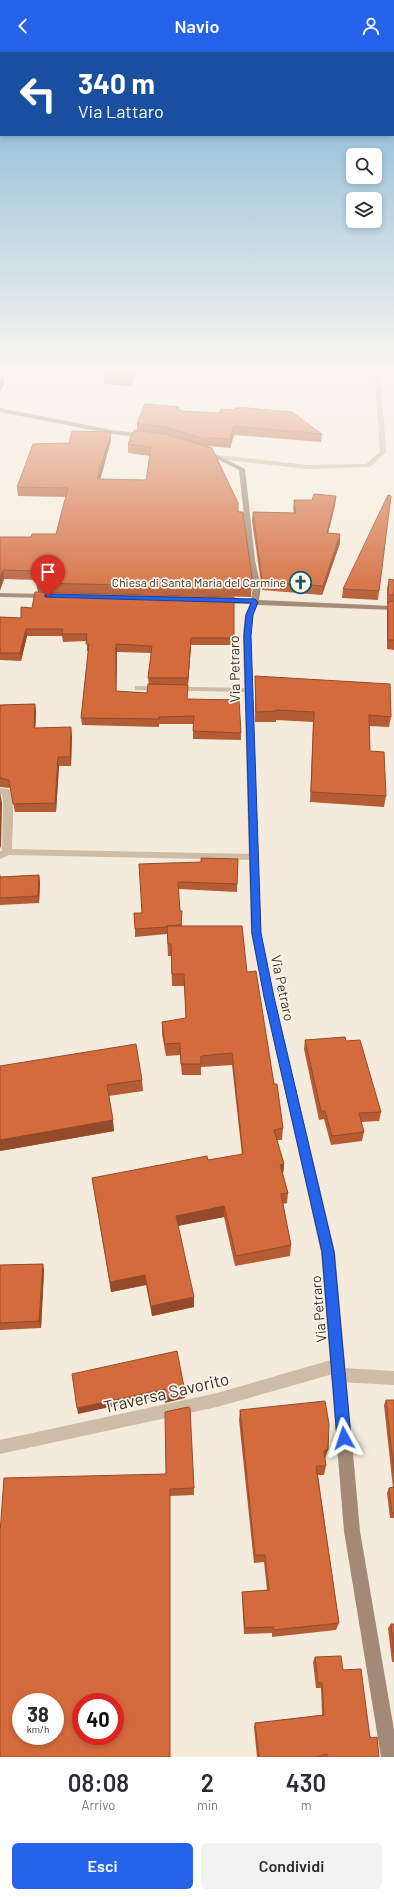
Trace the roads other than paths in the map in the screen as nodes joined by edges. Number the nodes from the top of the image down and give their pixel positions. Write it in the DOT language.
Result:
graph roads {
  1 [pos="197,449"];
  2 [pos="383,449"];
  3 [pos="218,457"];
  4 [pos="0,595"];
  5 [pos="56,596"];
  6 [pos="215,600"];
  7 [pos="255,602"];
  8 [pos="394,608"];
  9 [pos="138,688"];
  10 [pos="249,690"];
  11 [pos="0,791"];
  12 [pos="4,803"];
  13 [pos="4,854"];
  14 [pos="254,857"];
  15 [pos="338,1370"];
  16 [pos="394,1378"];
  17 [pos="0,1447"];
  18 [pos="390,1757"];
  1 -- 3 [label="street, Via Petraro"];
  2 -- 3 [label="street"];
  3 -- 7 [label="street, Via Petraro"];
  4 -- 5 [label="street"];
  6 -- 7 [label="street"];
  7 -- 8 [label="street"];
  7 -- 10 [label="street, Via Petraro"];
  9 -- 10 [label="street"];
  10 -- 14 [label="street, Via Petraro"];
  11 -- 12 [label="street"];
  12 -- 13 [label="street"];
  13 -- 14 [label="street"];
  14 -- 15 [label="street, Via Petraro"];
  15 -- 16 [label="street, Traversa Savorito"];
  15 -- 17 [label="street, Traversa Savorito"];
  15 -- 18 [label="street, Via Petraro"];
}
